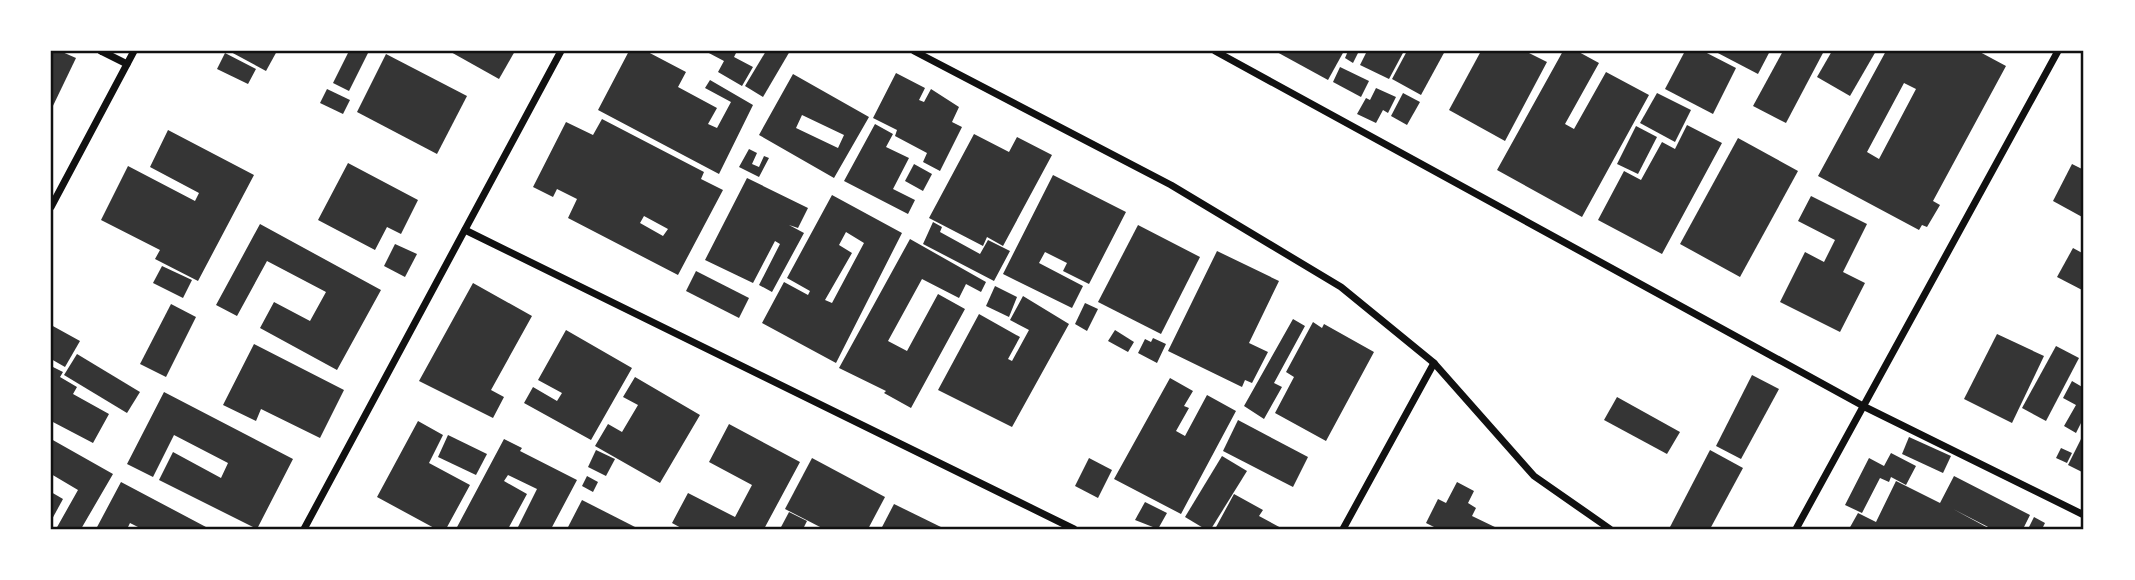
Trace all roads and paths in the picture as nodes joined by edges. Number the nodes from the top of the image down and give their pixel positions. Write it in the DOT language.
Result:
graph roads {
  1 [pos="101,51"];
  2 [pos="134,51"];
  3 [pos="561,51"];
  4 [pos="914,51"];
  5 [pos="1215,51"];
  6 [pos="2058,51"];
  7 [pos="127,64"];
  8 [pos="51,207"];
  9 [pos="465,230"];
  10 [pos="1434,363"];
  11 [pos="1865,407"];
  12 [pos="2084,515"];
  13 [pos="304,529"];
  14 [pos="1073,529"];
  15 [pos="1343,529"];
  16 [pos="1610,529"];
  17 [pos="1796,529"];
  1 -- 7 [label="street"];
  2 -- 7 [label="street"];
  3 -- 9 [label="street"];
  4 -- 10 [label="street"];
  5 -- 11 [label="street"];
  6 -- 11 [label="street"];
  7 -- 8 [label="street"];
  9 -- 13 [label="street"];
  9 -- 14 [label="street"];
  10 -- 15 [label="street"];
  10 -- 16 [label="street"];
  11 -- 12 [label="street"];
  11 -- 17 [label="street"];
}
